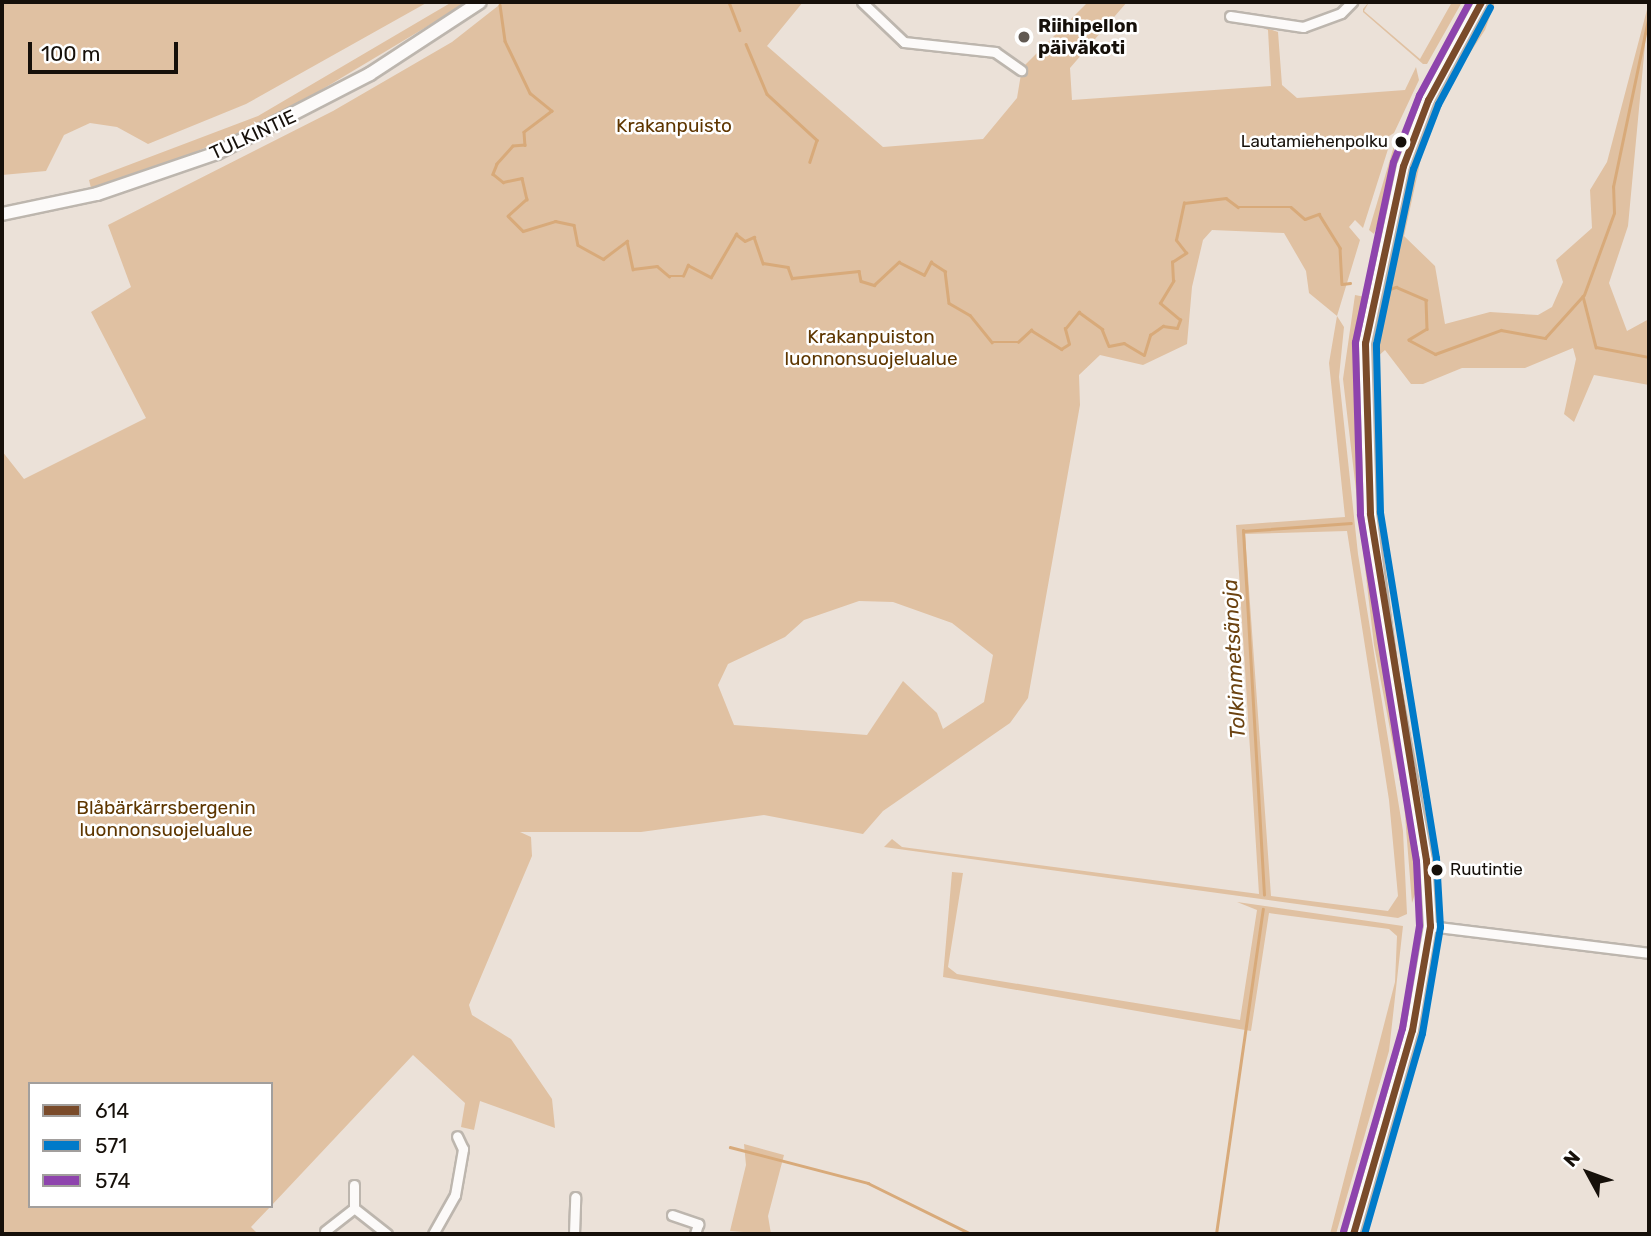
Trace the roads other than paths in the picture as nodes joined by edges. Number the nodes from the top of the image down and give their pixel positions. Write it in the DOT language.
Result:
graph roads {
  1 [pos="480,2"];
  2 [pos="862,2"];
  3 [pos="1352,2"];
  4 [pos="1481,2"];
  5 [pos="1230,16"];
  6 [pos="1021,70"];
  7 [pos="2,214"];
  8 [pos="1430,926"];
  9 [pos="1649,953"];
  10 [pos="457,1136"];
  11 [pos="354,1185"];
  12 [pos="575,1197"];
  13 [pos="354,1208"];
  14 [pos="672,1215"];
  15 [pos="325,1231"];
  16 [pos="387,1234"];
  17 [pos="433,1234"];
  18 [pos="574,1234"];
  19 [pos="695,1234"];
  20 [pos="1353,1234"];
  1 -- 7 [label="main road, TULKINTIE"];
  2 -- 6 [label="street"];
  3 -- 5 [label="street"];
  4 -- 8 [label="main road"];
  8 -- 9 [label="street"];
  8 -- 20 [label="main road"];
  10 -- 17 [label="street"];
  11 -- 13 [label="street"];
  12 -- 18 [label="street"];
  13 -- 15 [label="street"];
  13 -- 16 [label="street"];
  14 -- 19 [label="street"];
}
